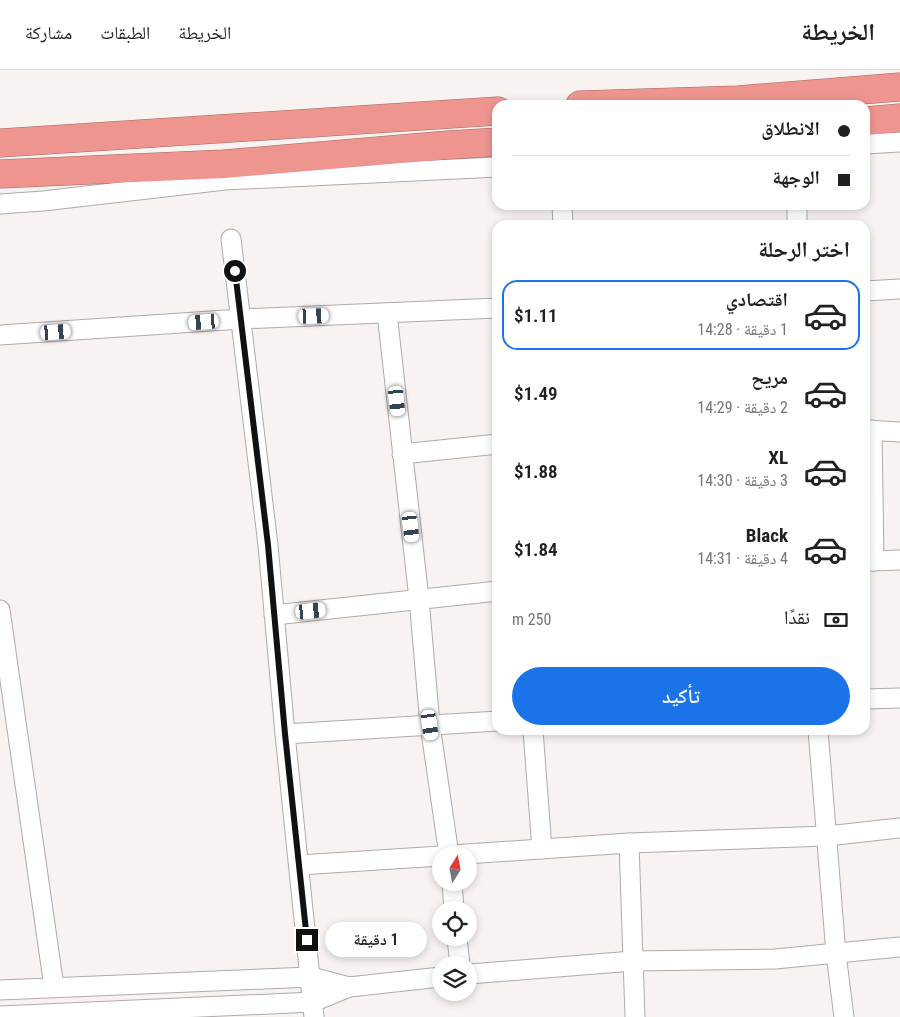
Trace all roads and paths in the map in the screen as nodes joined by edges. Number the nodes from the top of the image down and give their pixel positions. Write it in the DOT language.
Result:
graph roads {
  1 [pos="900,88"];
  2 [pos="738,100"];
  3 [pos="492,111"];
  4 [pos="900,118"];
  5 [pos="870,121"];
  6 [pos="492,142"];
  7 [pos="900,142"];
  8 [pos="0,143"];
  9 [pos="870,144"];
  10 [pos="492,167"];
  11 [pos="0,174"];
  12 [pos="0,204"];
  13 [pos="231,239"];
  14 [pos="900,289"];
  15 [pos="870,291"];
  16 [pos="492,308"];
  17 [pos="388,313"];
  18 [pos="240,319"];
  19 [pos="0,335"];
  20 [pos="870,430"];
  21 [pos="900,432"];
  22 [pos="492,445"];
  23 [pos="402,454"];
  24 [pos="900,560"];
  25 [pos="870,561"];
  26 [pos="492,591"];
  27 [pos="419,599"];
  28 [pos="0,610"];
  29 [pos="274,615"];
  30 [pos="900,698"];
  31 [pos="870,699"];
  32 [pos="492,721"];
  33 [pos="430,725"];
  34 [pos="285,734"];
  35 [pos="533,735"];
  36 [pos="818,735"];
  37 [pos="900,828"];
  38 [pos="826,836"];
  39 [pos="629,843"];
  40 [pos="449,846"];
  41 [pos="542,849"];
  42 [pos="478,853"];
  43 [pos="432,857"];
  44 [pos="299,865"];
  45 [pos="900,946"];
  46 [pos="836,954"];
  47 [pos="633,961"];
  48 [pos="477,973"];
  49 [pos="311,977"];
  50 [pos="432,978"];
  51 [pos="349,987"];
  52 [pos="54,988"];
  53 [pos="0,990"];
  54 [pos="314,1009"];
  55 [pos="0,1016"];
  56 [pos="635,1017"];
  57 [pos="844,1017"];
  1 -- 2 [label="highway"];
  3 -- 8 [label="highway"];
  4 -- 5 [label="highway"];
  6 -- 11 [label="highway"];
  7 -- 9 [label="street"];
  10 -- 12 [label="street"];
  13 -- 18 [label="street"];
  14 -- 15 [label="street"];
  16 -- 17 [label="street"];
  17 -- 18 [label="street"];
  17 -- 23 [label="street"];
  18 -- 19 [label="street"];
  18 -- 29 [label="street"];
  20 -- 21 [label="street"];
  22 -- 23 [label="street"];
  23 -- 27 [label="street"];
  24 -- 25 [label="street"];
  26 -- 27 [label="street"];
  27 -- 29 [label="street"];
  27 -- 33 [label="street"];
  28 -- 52 [label="street"];
  29 -- 34 [label="street"];
  30 -- 31 [label="street"];
  32 -- 33 [label="street"];
  33 -- 34 [label="street"];
  33 -- 40 [label="street"];
  34 -- 44 [label="street"];
  35 -- 41 [label="street"];
  36 -- 38 [label="street"];
  37 -- 38 [label="street"];
  38 -- 39 [label="street"];
  38 -- 46 [label="street"];
  39 -- 41 [label="street"];
  39 -- 47 [label="street"];
  41 -- 42 [label="street"];
  43 -- 44 [label="street"];
  44 -- 49 [label="street"];
  45 -- 46 [label="street"];
  46 -- 47 [label="street"];
  46 -- 57 [label="street"];
  47 -- 48 [label="street"];
  47 -- 56 [label="street"];
  49 -- 51 [label="street"];
  49 -- 52 [label="street"];
  49 -- 54 [label="street"];
  50 -- 51 [label="street"];
  51 -- 54 [label="street"];
  52 -- 53 [label="street"];
  54 -- 55 [label="street"];
}
